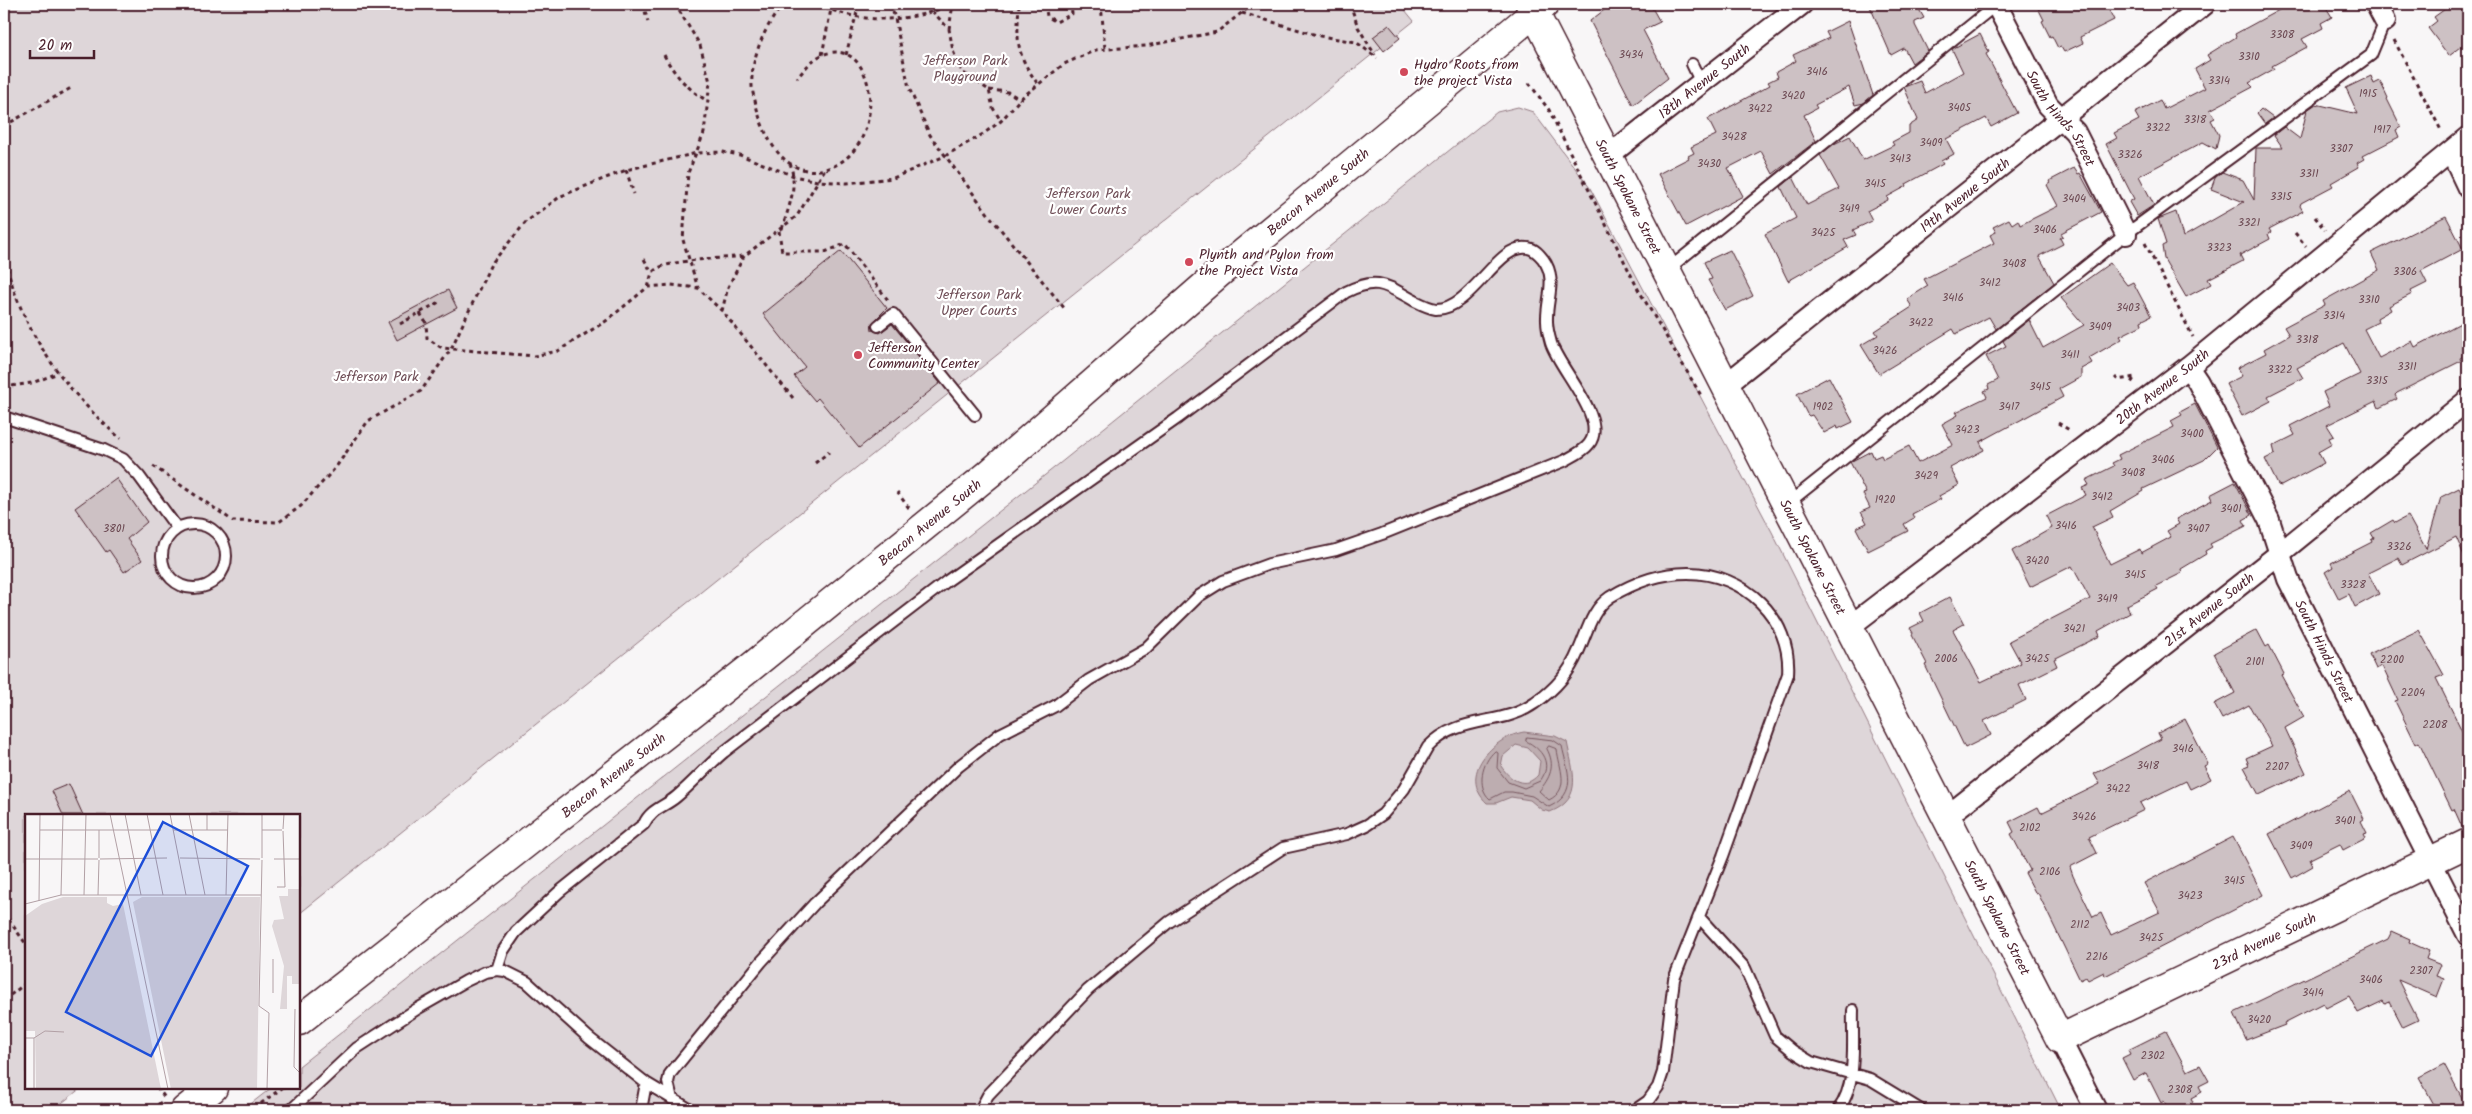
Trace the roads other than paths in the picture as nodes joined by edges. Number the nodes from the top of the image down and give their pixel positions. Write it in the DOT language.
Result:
graph roads {
  1 [pos="1802,4"];
  2 [pos="1996,4"];
  3 [pos="2205,4"];
  4 [pos="1536,6"];
  5 [pos="2380,12"];
  6 [pos="1692,64"];
  7 [pos="1701,83"];
  8 [pos="2060,117"];
  9 [pos="2468,137"];
  10 [pos="2451,152"];
  11 [pos="1608,156"];
  12 [pos="2468,188"];
  13 [pos="2134,235"];
  14 [pos="1666,271"];
  15 [pos="878,326"];
  16 [pos="2188,366"];
  17 [pos="1725,385"];
  18 [pos="2468,400"];
  19 [pos="976,415"];
  20 [pos="4,417"];
  21 [pos="1786,505"];
  22 [pos="177,528"];
  23 [pos="2279,554"];
  24 [pos="1849,628"];
  25 [pos="1946,817"];
  26 [pos="2468,843"];
  27 [pos="2430,862"];
  28 [pos="1699,917"];
  29 [pos="2468,935"];
  30 [pos="496,970"];
  31 [pos="1853,1010"];
  32 [pos="300,1020"];
  33 [pos="2060,1040"];
  34 [pos="1852,1074"];
  35 [pos="646,1083"];
  36 [pos="213,1089"];
  37 [pos="672,1099"];
  38 [pos="185,1110"];
  39 [pos="291,1110"];
  40 [pos="641,1110"];
  41 [pos="691,1110"];
  42 [pos="980,1110"];
  43 [pos="1635,1110"];
  44 [pos="1838,1110"];
  45 [pos="1921,1110"];
  46 [pos="2096,1110"];
  1 -- 7 [label="street, 18th Avenue South"];
  2 -- 8 [label="street, South Hinds Street"];
  2 -- 14 [label="lane"];
  3 -- 8 [label="street, 19th Avenue South"];
  4 -- 11 [label="main road, South Spokane Street"];
  4 -- 32 [label="main road, Beacon Avenue South"];
  5 -- 13 [label="lane"];
  6 -- 7 [label="lane"];
  7 -- 11 [label="street, 18th Avenue South"];
  8 -- 13 [label="street, South Hinds Street"];
  8 -- 17 [label="street, 19th Avenue South"];
  9 -- 10 [label="street, 20th Avenue South"];
  10 -- 12 [label="street"];
  10 -- 16 [label="street, 20th Avenue South"];
  11 -- 14 [label="main road, South Spokane Street"];
  13 -- 21 [label="lane"];
  14 -- 17 [label="main road, South Spokane Street"];
  15 -- 19 [label="lane"];
  16 -- 23 [label="street, South Hinds Street"];
  16 -- 24 [label="street, 20th Avenue South"];
  17 -- 21 [label="main road, South Spokane Street"];
  18 -- 23 [label="street, 21st Avenue South"];
  20 -- 22 [label="lane"];
  21 -- 24 [label="main road, South Spokane Street"];
  22 -- 22 [label="lane"];
  23 -- 25 [label="street, 21st Avenue South"];
  23 -- 27 [label="street, South Hinds Street"];
  24 -- 25 [label="main road, South Spokane Street"];
  25 -- 33 [label="main road, South Spokane Street"];
  26 -- 27 [label="main road, 23rd Avenue South"];
  27 -- 29 [label="street, South Hinds Street"];
  27 -- 33 [label="main road, 23rd Avenue South"];
  28 -- 34 [label="lane"];
  28 -- 42 [label="lane"];
  28 -- 43 [label="lane"];
  30 -- 35 [label="lane"];
  30 -- 37 [label="lane"];
  30 -- 39 [label="lane"];
  31 -- 34 [label="lane"];
  33 -- 46 [label="street, South Spokane Street"];
  34 -- 44 [label="lane"];
  34 -- 45 [label="lane"];
  35 -- 37 [label="lane"];
  35 -- 40 [label="lane"];
  36 -- 38 [label="main road"];
  37 -- 41 [label="lane"];
}
